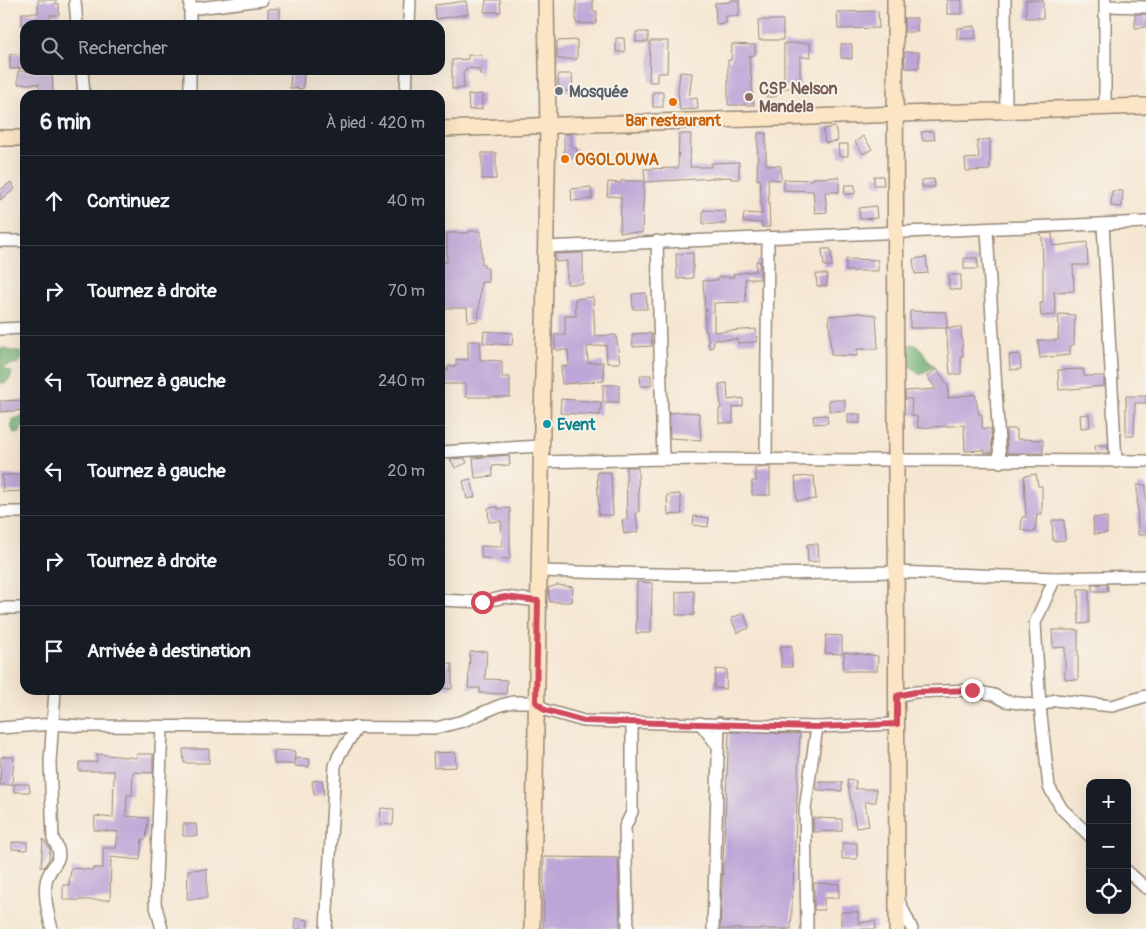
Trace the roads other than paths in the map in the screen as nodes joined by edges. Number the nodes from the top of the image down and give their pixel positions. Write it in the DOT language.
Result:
graph roads {
  1 [pos="75,0"];
  2 [pos="262,0"];
  3 [pos="410,0"];
  4 [pos="546,0"];
  5 [pos="895,0"];
  6 [pos="1005,0"];
  7 [pos="1105,3"];
  8 [pos="190,5"];
  9 [pos="1146,7"];
  10 [pos="77,20"];
  11 [pos="190,20"];
  12 [pos="409,20"];
  13 [pos="82,75"];
  14 [pos="190,75"];
  15 [pos="407,75"];
  16 [pos="84,90"];
  17 [pos="190,90"];
  18 [pos="406,90"];
  19 [pos="1146,106"];
  20 [pos="1106,108"];
  21 [pos="1006,111"];
  22 [pos="897,115"];
  23 [pos="548,127"];
  24 [pos="445,129"];
  25 [pos="0,138"];
  26 [pos="20,138"];
  27 [pos="1146,222"];
  28 [pos="1103,224"];
  29 [pos="987,228"];
  30 [pos="897,232"];
  31 [pos="768,238"];
  32 [pos="0,241"];
  33 [pos="20,241"];
  34 [pos="657,241"];
  35 [pos="544,247"];
  36 [pos="20,328"];
  37 [pos="0,329"];
  38 [pos="541,446"];
  39 [pos="445,452"];
  40 [pos="663,460"];
  41 [pos="766,460"];
  42 [pos="897,461"];
  43 [pos="1146,461"];
  44 [pos="540,462"];
  45 [pos="1000,462"];
  46 [pos="1116,462"];
  47 [pos="0,512"];
  48 [pos="20,512"];
  49 [pos="538,571"];
  50 [pos="897,572"];
  51 [pos="1146,576"];
  52 [pos="1055,578"];
  53 [pos="445,600"];
  54 [pos="538,601"];
  55 [pos="0,608"];
  56 [pos="20,608"];
  57 [pos="55,695"];
  58 [pos="897,696"];
  59 [pos="1146,696"];
  60 [pos="536,702"];
  61 [pos="1040,706"];
  62 [pos="632,722"];
  63 [pos="700,723"];
  64 [pos="719,723"];
  65 [pos="53,724"];
  66 [pos="897,724"];
  67 [pos="162,727"];
  68 [pos="817,727"];
  69 [pos="0,728"];
  70 [pos="357,728"];
  71 [pos="718,746"];
  72 [pos="1086,832"];
  73 [pos="1131,875"];
  74 [pos="1146,888"];
  75 [pos="897,897"];
  76 [pos="52,929"];
  77 [pos="162,929"];
  78 [pos="326,929"];
  79 [pos="532,929"];
  80 [pos="628,929"];
  81 [pos="713,929"];
  82 [pos="807,929"];
  83 [pos="897,929"];
  84 [pos="912,929"];
  1 -- 10 [label="street"];
  2 -- 8 [label="street"];
  3 -- 12 [label="street"];
  4 -- 23 [label="street"];
  5 -- 22 [label="street"];
  6 -- 21 [label="street"];
  7 -- 9 [label="street"];
  7 -- 20 [label="street"];
  8 -- 11 [label="street"];
  13 -- 16 [label="street"];
  14 -- 17 [label="street"];
  15 -- 18 [label="street"];
  19 -- 20 [label="street"];
  20 -- 21 [label="street"];
  21 -- 22 [label="street"];
  22 -- 23 [label="street"];
  22 -- 30 [label="street"];
  23 -- 24 [label="street"];
  23 -- 35 [label="street"];
  25 -- 26 [label="street"];
  27 -- 28 [label="street"];
  28 -- 29 [label="street"];
  28 -- 46 [label="street"];
  29 -- 30 [label="street"];
  29 -- 45 [label="street"];
  30 -- 31 [label="street"];
  30 -- 42 [label="street"];
  31 -- 34 [label="street"];
  31 -- 41 [label="street"];
  32 -- 33 [label="street"];
  34 -- 35 [label="street"];
  34 -- 40 [label="street"];
  35 -- 38 [label="street"];
  36 -- 37 [label="street"];
  38 -- 39 [label="street"];
  38 -- 44 [label="street"];
  40 -- 41 [label="street"];
  40 -- 44 [label="street"];
  41 -- 42 [label="street"];
  42 -- 45 [label="street"];
  42 -- 50 [label="street"];
  43 -- 46 [label="street"];
  44 -- 49 [label="street"];
  45 -- 46 [label="street"];
  47 -- 48 [label="street"];
  49 -- 50 [label="street"];
  49 -- 54 [label="street"];
  50 -- 52 [label="street"];
  50 -- 58 [label="street"];
  51 -- 52 [label="street"];
  52 -- 61 [label="street"];
  53 -- 54 [label="street"];
  54 -- 60 [label="street"];
  55 -- 56 [label="street"];
  57 -- 65 [label="street"];
  58 -- 61 [label="street"];
  58 -- 66 [label="street"];
  59 -- 61 [label="street"];
  60 -- 62 [label="street"];
  60 -- 70 [label="street"];
  60 -- 79 [label="street"];
  61 -- 72 [label="street"];
  62 -- 63 [label="street"];
  62 -- 80 [label="street"];
  63 -- 64 [label="street"];
  63 -- 71 [label="street"];
  64 -- 68 [label="street"];
  64 -- 71 [label="street"];
  65 -- 67 [label="street"];
  65 -- 69 [label="street"];
  65 -- 76 [label="street"];
  66 -- 68 [label="street"];
  66 -- 75 [label="street"];
  67 -- 70 [label="street"];
  67 -- 77 [label="street"];
  68 -- 82 [label="street"];
  70 -- 78 [label="street"];
  71 -- 81 [label="street"];
  73 -- 74 [label="street"];
  75 -- 83 [label="street"];
  75 -- 84 [label="street"];
}
